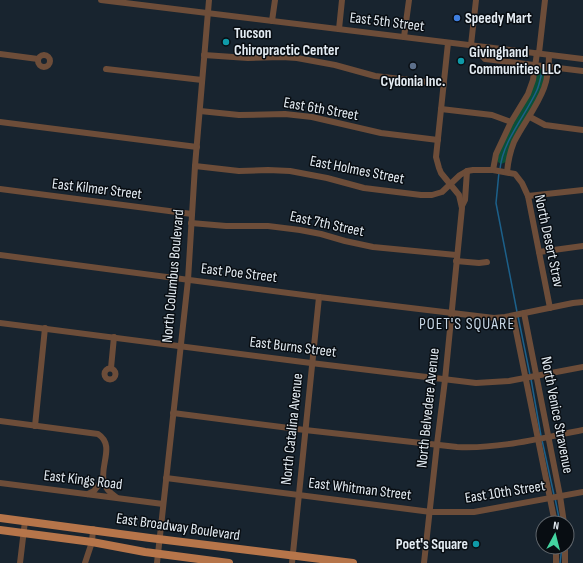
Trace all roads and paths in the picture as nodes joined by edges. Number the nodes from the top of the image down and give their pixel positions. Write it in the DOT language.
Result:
graph roads {
  1 [pos="100,0"];
  2 [pos="209,0"];
  3 [pos="275,0"];
  4 [pos="342,0"];
  5 [pos="409,0"];
  6 [pos="476,0"];
  7 [pos="545,0"];
  8 [pos="207,14"];
  9 [pos="272,21"];
  10 [pos="339,29"];
  11 [pos="404,37"];
  12 [pos="448,43"];
  13 [pos="471,45"];
  14 [pos="480,46"];
  15 [pos="538,53"];
  16 [pos="0,54"];
  17 [pos="204,54"];
  18 [pos="549,55"];
  19 [pos="38,59"];
  20 [pos="583,59"];
  21 [pos="536,65"];
  22 [pos="549,67"];
  23 [pos="106,69"];
  24 [pos="583,71"];
  25 [pos="202,80"];
  26 [pos="444,84"];
  27 [pos="441,109"];
  28 [pos="200,111"];
  29 [pos="530,117"];
  30 [pos="0,122"];
  31 [pos="511,122"];
  32 [pos="583,130"];
  33 [pos="438,140"];
  34 [pos="197,147"];
  35 [pos="195,166"];
  36 [pos="493,170"];
  37 [pos="467,171"];
  38 [pos="507,172"];
  39 [pos="451,183"];
  40 [pos="0,189"];
  41 [pos="583,190"];
  42 [pos="528,196"];
  43 [pos="462,208"];
  44 [pos="192,214"];
  45 [pos="191,223"];
  46 [pos="583,246"];
  47 [pos="539,252"];
  48 [pos="0,255"];
  49 [pos="456,258"];
  50 [pos="487,262"];
  51 [pos="188,280"];
  52 [pos="318,297"];
  53 [pos="583,302"];
  54 [pos="550,308"];
  55 [pos="452,313"];
  56 [pos="524,313"];
  57 [pos="513,316"];
  58 [pos="0,323"];
  59 [pos="45,328"];
  60 [pos="114,337"];
  61 [pos="180,346"];
  62 [pos="311,363"];
  63 [pos="583,367"];
  64 [pos="111,368"];
  65 [pos="536,376"];
  66 [pos="525,378"];
  67 [pos="445,380"];
  68 [pos="173,413"];
  69 [pos="0,421"];
  70 [pos="35,426"];
  71 [pos="305,430"];
  72 [pos="583,430"];
  73 [pos="548,437"];
  74 [pos="537,439"];
  75 [pos="437,444"];
  76 [pos="166,478"];
  77 [pos="103,479"];
  78 [pos="0,483"];
  79 [pos="583,492"];
  80 [pos="88,494"];
  81 [pos="298,494"];
  82 [pos="560,496"];
  83 [pos="116,497"];
  84 [pos="550,498"];
  85 [pos="163,504"];
  86 [pos="430,512"];
  87 [pos="553,515"];
  88 [pos="563,515"];
  89 [pos="0,518"];
  90 [pos="25,521"];
  91 [pos="93,529"];
  92 [pos="0,530"];
  93 [pos="24,533"];
  94 [pos="159,539"];
  95 [pos="92,542"];
  96 [pos="158,554"];
  97 [pos="292,559"];
  98 [pos="20,563"];
  99 [pos="85,563"];
  100 [pos="157,563"];
  101 [pos="229,563"];
  102 [pos="353,563"];
  103 [pos="424,563"];
  1 -- 8 [label="street, East 5th Street"];
  2 -- 8 [label="street, North Columbus Boulevard"];
  3 -- 9 [label="street"];
  4 -- 10 [label="street"];
  5 -- 11 [label="street"];
  6 -- 13 [label="street"];
  7 -- 15 [label="street"];
  8 -- 9 [label="street, East 5th Street"];
  8 -- 17 [label="street, North Columbus Boulevard"];
  9 -- 10 [label="street, East 5th Street"];
  10 -- 11 [label="street, East 5th Street"];
  11 -- 12 [label="street, East 5th Street"];
  12 -- 13 [label="street, East 5th Street"];
  12 -- 26 [label="street, North Belvedere Avenue"];
  13 -- 14 [label="street, East 5th Street"];
  14 -- 15 [label="street, East 5th Street"];
  14 -- 21 [label="street"];
  15 -- 18 [label="street, East 5th Street"];
  15 -- 21 [label="street"];
  16 -- 19 [label="street"];
  17 -- 25 [label="street, North Columbus Boulevard"];
  17 -- 26 [label="street"];
  18 -- 20 [label="street, East 5th Street"];
  18 -- 22 [label="street"];
  21 -- 22 [label="street"];
  21 -- 31 [label="street"];
  22 -- 24 [label="street"];
  22 -- 29 [label="street"];
  23 -- 25 [label="street"];
  25 -- 28 [label="street, North Columbus Boulevard"];
  26 -- 27 [label="street, North Belvedere Avenue"];
  27 -- 31 [label="street"];
  27 -- 33 [label="street, North Belvedere Avenue"];
  28 -- 33 [label="street, East 6th Street"];
  28 -- 34 [label="street, North Columbus Boulevard"];
  29 -- 32 [label="street"];
  29 -- 38 [label="street"];
  30 -- 34 [label="street"];
  31 -- 36 [label="street"];
  33 -- 39 [label="street, North Belvedere Avenue"];
  34 -- 35 [label="street, North Columbus Boulevard"];
  35 -- 39 [label="street, East Holmes Street"];
  35 -- 44 [label="street, North Columbus Boulevard"];
  36 -- 37 [label="street"];
  36 -- 38 [label="street"];
  37 -- 39 [label="street, East Holmes Street"];
  37 -- 43 [label="street, North Belvedere Avenue"];
  38 -- 42 [label="street, North Desert Strav"];
  39 -- 43 [label="street, North Belvedere Avenue"];
  40 -- 44 [label="street, East Kilmer Street"];
  41 -- 42 [label="street"];
  42 -- 47 [label="street, North Desert Strav"];
  43 -- 49 [label="street, North Belvedere Avenue"];
  44 -- 45 [label="street, North Columbus Boulevard"];
  45 -- 49 [label="street, East 7th Street"];
  45 -- 51 [label="street, North Columbus Boulevard"];
  46 -- 47 [label="street"];
  47 -- 54 [label="street, North Desert Strav"];
  48 -- 51 [label="street, East Poe Street"];
  49 -- 50 [label="street, East 7th Street"];
  49 -- 55 [label="street, North Belvedere Avenue"];
  51 -- 52 [label="street, East Poe Street"];
  51 -- 61 [label="street, North Columbus Boulevard"];
  52 -- 55 [label="street, East Poe Street"];
  52 -- 62 [label="street, North Catalina Avenue"];
  53 -- 54 [label="street, East Poe Street"];
  54 -- 56 [label="street, East Poe Street"];
  55 -- 57 [label="street, East Poe Street"];
  55 -- 67 [label="street, North Belvedere Avenue"];
  56 -- 57 [label="street, East Poe Street"];
  56 -- 65 [label="street, North Venice Stravenue"];
  57 -- 66 [label="street, North Venice Stravenue"];
  58 -- 59 [label="street, East Burns Street"];
  59 -- 60 [label="street, East Burns Street"];
  59 -- 70 [label="street"];
  60 -- 61 [label="street, East Burns Street"];
  60 -- 64 [label="street"];
  61 -- 62 [label="street, East Burns Street"];
  61 -- 68 [label="street, North Columbus Boulevard"];
  62 -- 67 [label="street, East Burns Street"];
  62 -- 71 [label="street, North Catalina Avenue"];
  63 -- 65 [label="street, East Burns Street"];
  65 -- 66 [label="street, East Burns Street"];
  65 -- 73 [label="street, North Venice Stravenue"];
  66 -- 67 [label="street, East Burns Street"];
  66 -- 74 [label="street, North Venice Stravenue"];
  67 -- 75 [label="street, North Belvedere Avenue"];
  68 -- 71 [label="street"];
  68 -- 76 [label="street, North Columbus Boulevard"];
  69 -- 70 [label="street"];
  70 -- 77 [label="street"];
  71 -- 75 [label="street"];
  71 -- 81 [label="street, North Catalina Avenue"];
  72 -- 73 [label="street"];
  73 -- 74 [label="street"];
  73 -- 82 [label="street, North Venice Stravenue"];
  74 -- 75 [label="street"];
  74 -- 84 [label="street, North Venice Stravenue"];
  75 -- 86 [label="street, North Belvedere Avenue"];
  76 -- 81 [label="street, East Whitman Street"];
  76 -- 85 [label="street, North Columbus Boulevard"];
  77 -- 80 [label="street"];
  77 -- 83 [label="street"];
  78 -- 80 [label="street, East Kings Road"];
  79 -- 82 [label="street, East 10th Street"];
  80 -- 83 [label="street, East Kings Road"];
  81 -- 86 [label="street, East Whitman Street"];
  81 -- 97 [label="street, North Catalina Avenue"];
  82 -- 84 [label="street, East 10th Street"];
  82 -- 88 [label="street, North Venice Stravenue"];
  83 -- 85 [label="street, East Kings Road"];
  84 -- 86 [label="street, East 10th Street"];
  84 -- 87 [label="street, North Venice Stravenue"];
  85 -- 94 [label="street, North Columbus Boulevard"];
  86 -- 103 [label="street, North Belvedere Avenue"];
  89 -- 90 [label="main road, East Broadway Boulevard"];
  90 -- 91 [label="main road, East Broadway Boulevard"];
  90 -- 93 [label="street"];
  91 -- 94 [label="main road, East Broadway Boulevard"];
  91 -- 95 [label="street"];
  92 -- 93 [label="main road, East Broadway Boulevard"];
  93 -- 95 [label="main road, East Broadway Boulevard"];
  93 -- 98 [label="street"];
  94 -- 96 [label="street, North Columbus Boulevard"];
  94 -- 97 [label="main road, East Broadway Boulevard"];
  95 -- 96 [label="main road, East Broadway Boulevard"];
  95 -- 99 [label="street"];
  96 -- 100 [label="street, North Columbus Boulevard"];
  96 -- 101 [label="main road, East Broadway Boulevard"];
  97 -- 102 [label="main road, East Broadway Boulevard"];
}
